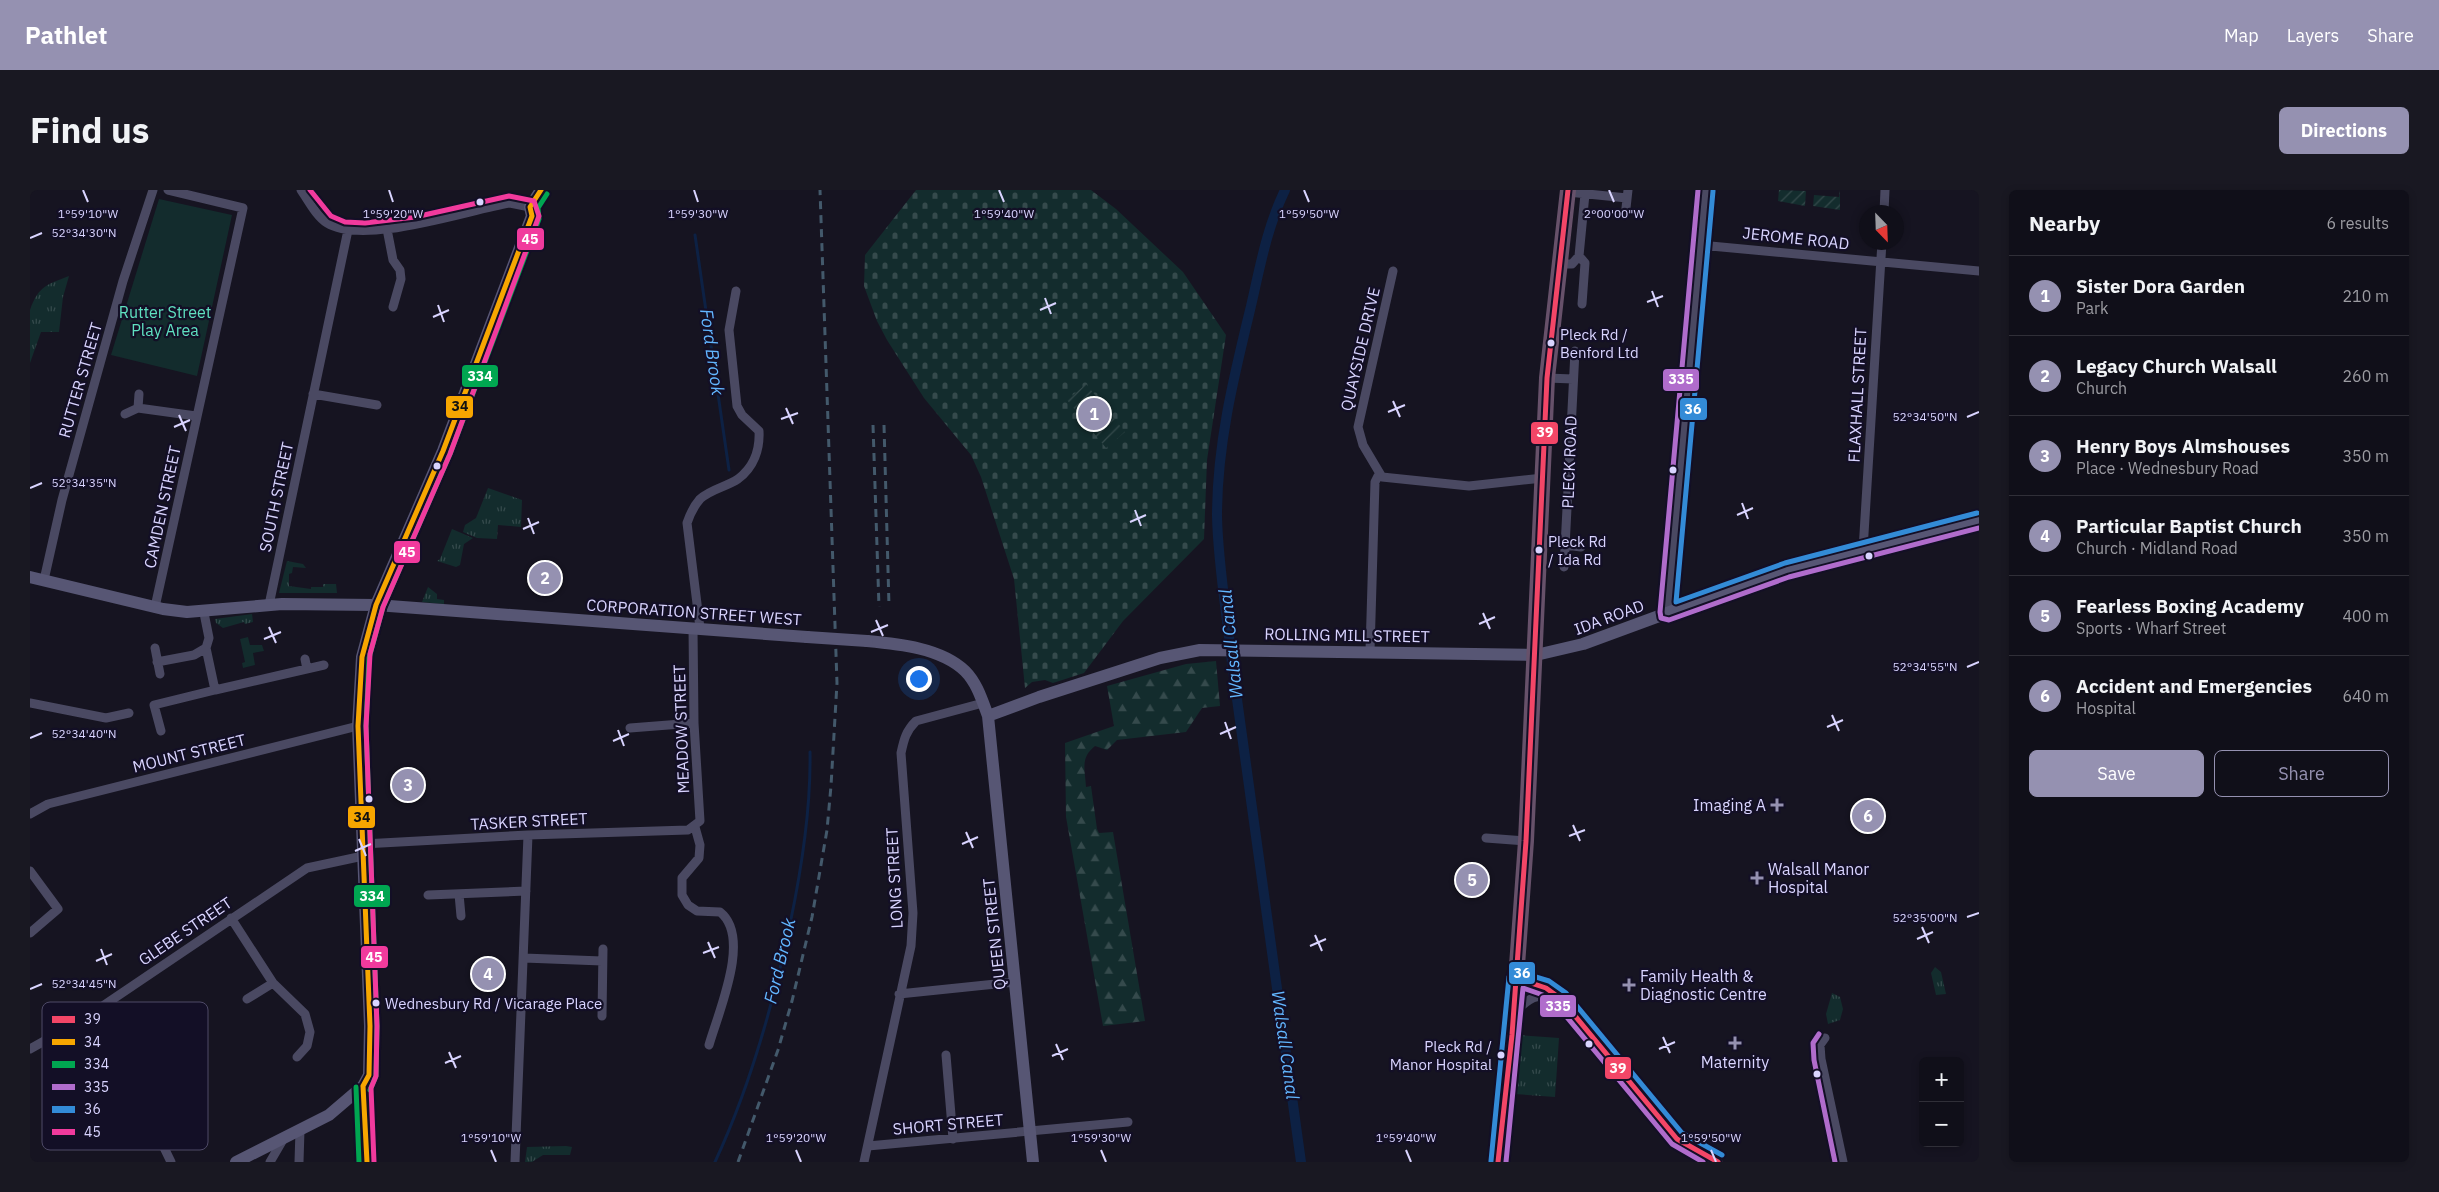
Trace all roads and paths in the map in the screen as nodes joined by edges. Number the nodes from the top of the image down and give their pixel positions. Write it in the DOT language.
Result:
graph roads {
  1 [pos="153,190"];
  2 [pos="168,190"];
  3 [pos="301,190"];
  4 [pos="541,190"];
  5 [pos="1706,190"];
  6 [pos="1885,190"];
  7 [pos="1568,191"];
  8 [pos="1585,194"];
  9 [pos="1628,194"];
  10 [pos="1884,205"];
  11 [pos="530,207"];
  12 [pos="1626,208"];
  13 [pos="387,229"];
  14 [pos="348,230"];
  15 [pos="1700,245"];
  16 [pos="1882,250"];
  17 [pos="1579,256"];
  18 [pos="1881,262"];
  19 [pos="1561,264"];
  20 [pos="1393,271"];
  21 [pos="1979,271"];
  22 [pos="736,291"];
  23 [pos="1582,304"];
  24 [pos="393,307"];
  25 [pos="1575,351"];
  26 [pos="1547,378"];
  27 [pos="1573,379"];
  28 [pos="139,394"];
  29 [pos="312,394"];
  30 [pos="377,405"];
  31 [pos="138,408"];
  32 [pos="125,414"];
  33 [pos="196,416"];
  34 [pos="1382,476"];
  35 [pos="1544,478"];
  36 [pos="1979,520"];
  37 [pos="1566,545"];
  38 [pos="1582,547"];
  39 [pos="1863,550"];
  40 [pos="1564,567"];
  41 [pos="30,576"];
  42 [pos="44,580"];
  43 [pos="269,605"];
  44 [pos="376,605"];
  45 [pos="155,608"];
  46 [pos="204,613"];
  47 [pos="1667,613"];
  48 [pos="696,628"];
  49 [pos="155,648"];
  50 [pos="206,648"];
  51 [pos="1370,652"];
  52 [pos="1536,655"];
  53 [pos="305,659"];
  54 [pos="158,662"];
  55 [pos="324,665"];
  56 [pos="307,669"];
  57 [pos="160,674"];
  58 [pos="215,690"];
  59 [pos="30,703"];
  60 [pos="983,703"];
  61 [pos="129,713"];
  62 [pos="988,716"];
  63 [pos="694,723"];
  64 [pos="358,726"];
  65 [pos="630,728"];
  66 [pos="161,731"];
  67 [pos="30,814"];
  68 [pos="695,827"];
  69 [pos="528,835"];
  70 [pos="1486,838"];
  71 [pos="1526,841"];
  72 [pos="363,850"];
  73 [pos="30,871"];
  74 [pos="526,891"];
  75 [pos="459,894"];
  76 [pos="428,895"];
  77 [pos="461,916"];
  78 [pos="231,918"];
  79 [pos="30,933"];
  80 [pos="603,950"];
  81 [pos="524,958"];
  82 [pos="602,961"];
  83 [pos="1516,978"];
  84 [pos="1015,982"];
  85 [pos="273,983"];
  86 [pos="899,994"];
  87 [pos="247,999"];
  88 [pos="108,1002"];
  89 [pos="1565,1006"];
  90 [pos="1513,1014"];
  91 [pos="602,1016"];
  92 [pos="1825,1038"];
  93 [pos="42,1043"];
  94 [pos="709,1045"];
  95 [pos="30,1050"];
  96 [pos="946,1055"];
  97 [pos="296,1057"];
  98 [pos="363,1086"];
  99 [pos="1128,1122"];
  100 [pos="300,1130"];
  101 [pos="1030,1131"];
  102 [pos="284,1138"];
  103 [pos="953,1138"];
  104 [pos="868,1146"];
  105 [pos="165,1150"];
  106 [pos="238,1161"];
  107 [pos="1498,1161"];
  108 [pos="170,1162"];
  109 [pos="270,1162"];
  110 [pos="299,1162"];
  111 [pos="367,1162"];
  112 [pos="515,1162"];
  113 [pos="864,1162"];
  114 [pos="1033,1162"];
  115 [pos="1718,1162"];
  116 [pos="1843,1162"];
  1 -- 42 [label="street, RUTTER STREET"];
  2 -- 33 [label="street, CAMDEN STREET"];
  3 -- 14 [label="street"];
  4 -- 11 [label="street"];
  5 -- 15 [label="street"];
  6 -- 10 [label="street"];
  7 -- 8 [label="street, PLECK ROAD"];
  7 -- 19 [label="highway, PLECK ROAD"];
  8 -- 9 [label="street, PLECK ROAD"];
  8 -- 17 [label="street"];
  9 -- 12 [label="street, PLECK ROAD"];
  11 -- 13 [label="street"];
  11 -- 44 [label="street"];
  13 -- 14 [label="street"];
  13 -- 24 [label="street"];
  14 -- 29 [label="street, SOUTH STREET"];
  15 -- 18 [label="street, JEROME ROAD"];
  15 -- 47 [label="street"];
  16 -- 18 [label="street, FLAXHALL STREET"];
  17 -- 19 [label="street"];
  17 -- 23 [label="street"];
  18 -- 21 [label="street, JEROME ROAD"];
  18 -- 39 [label="street, FLAXHALL STREET"];
  19 -- 26 [label="highway, PLECK ROAD"];
  20 -- 34 [label="street, QUAYSIDE DRIVE"];
  22 -- 48 [label="street, MEADOW STREET"];
  25 -- 27 [label="street, PLECK ROAD"];
  26 -- 27 [label="street"];
  26 -- 35 [label="highway, PLECK ROAD"];
  27 -- 37 [label="street, PLECK ROAD"];
  28 -- 31 [label="street"];
  29 -- 30 [label="street"];
  29 -- 43 [label="street, SOUTH STREET"];
  31 -- 32 [label="street"];
  31 -- 33 [label="street"];
  33 -- 45 [label="street, CAMDEN STREET"];
  34 -- 35 [label="street"];
  34 -- 51 [label="street"];
  35 -- 52 [label="highway, PLECK ROAD"];
  36 -- 39 [label="street, IDA ROAD"];
  37 -- 38 [label="street"];
  37 -- 40 [label="street, PLECK ROAD"];
  39 -- 47 [label="street, IDA ROAD"];
  41 -- 42 [label="street, CORPORATION STREET WEST"];
  42 -- 45 [label="street, CORPORATION STREET WEST"];
  43 -- 44 [label="street, CORPORATION STREET WEST"];
  43 -- 46 [label="street, CORPORATION STREET WEST"];
  44 -- 48 [label="street, CORPORATION STREET WEST"];
  44 -- 64 [label="street"];
  45 -- 46 [label="street, CORPORATION STREET WEST"];
  46 -- 50 [label="street"];
  47 -- 52 [label="street, IDA ROAD"];
  48 -- 60 [label="street, CORPORATION STREET WEST, bridge"];
  48 -- 63 [label="street, MEADOW STREET"];
  49 -- 54 [label="street"];
  50 -- 54 [label="street"];
  50 -- 58 [label="street"];
  51 -- 52 [label="street, ROLLING MILL STREET"];
  51 -- 62 [label="street, ROLLING MILL STREET"];
  52 -- 71 [label="highway, PLECK ROAD"];
  53 -- 56 [label="street"];
  54 -- 57 [label="street"];
  55 -- 56 [label="street"];
  56 -- 58 [label="street"];
  58 -- 66 [label="street"];
  59 -- 61 [label="street"];
  60 -- 62 [label="street, QUEEN STREET"];
  60 -- 86 [label="street, LONG STREET"];
  62 -- 84 [label="street, QUEEN STREET"];
  63 -- 65 [label="street"];
  63 -- 68 [label="street, MEADOW STREET"];
  64 -- 67 [label="street, MOUNT STREET"];
  64 -- 72 [label="street"];
  68 -- 69 [label="street, TASKER STREET"];
  68 -- 94 [label="street"];
  69 -- 72 [label="street, TASKER STREET"];
  69 -- 74 [label="street"];
  70 -- 71 [label="street"];
  71 -- 83 [label="highway, PLECK ROAD"];
  72 -- 78 [label="street, GLEBE STREET"];
  72 -- 98 [label="street"];
  73 -- 79 [label="street"];
  74 -- 75 [label="street"];
  74 -- 81 [label="street"];
  75 -- 76 [label="street"];
  75 -- 77 [label="street"];
  78 -- 85 [label="street"];
  78 -- 88 [label="street, GLEBE STREET"];
  80 -- 82 [label="street"];
  81 -- 82 [label="street"];
  81 -- 112 [label="street"];
  82 -- 91 [label="street"];
  83 -- 89 [label="street"];
  83 -- 90 [label="highway, PLECK ROAD"];
  84 -- 86 [label="street"];
  84 -- 101 [label="street, QUEEN STREET"];
  85 -- 87 [label="street"];
  85 -- 97 [label="street"];
  86 -- 104 [label="street, LONG STREET"];
  89 -- 90 [label="street"];
  89 -- 115 [label="street"];
  90 -- 107 [label="highway, PLECK ROAD"];
  92 -- 116 [label="street"];
  93 -- 95 [label="street, GLEBE STREET"];
  96 -- 103 [label="street"];
  98 -- 100 [label="street"];
  98 -- 111 [label="street"];
  99 -- 101 [label="street, SHORT STREET"];
  100 -- 102 [label="street"];
  100 -- 110 [label="street"];
  101 -- 103 [label="street, SHORT STREET"];
  101 -- 114 [label="street, QUEEN STREET"];
  102 -- 106 [label="street"];
  102 -- 109 [label="street"];
  103 -- 104 [label="street, SHORT STREET"];
  104 -- 113 [label="street, LONG STREET"];
  105 -- 108 [label="street"];
}
